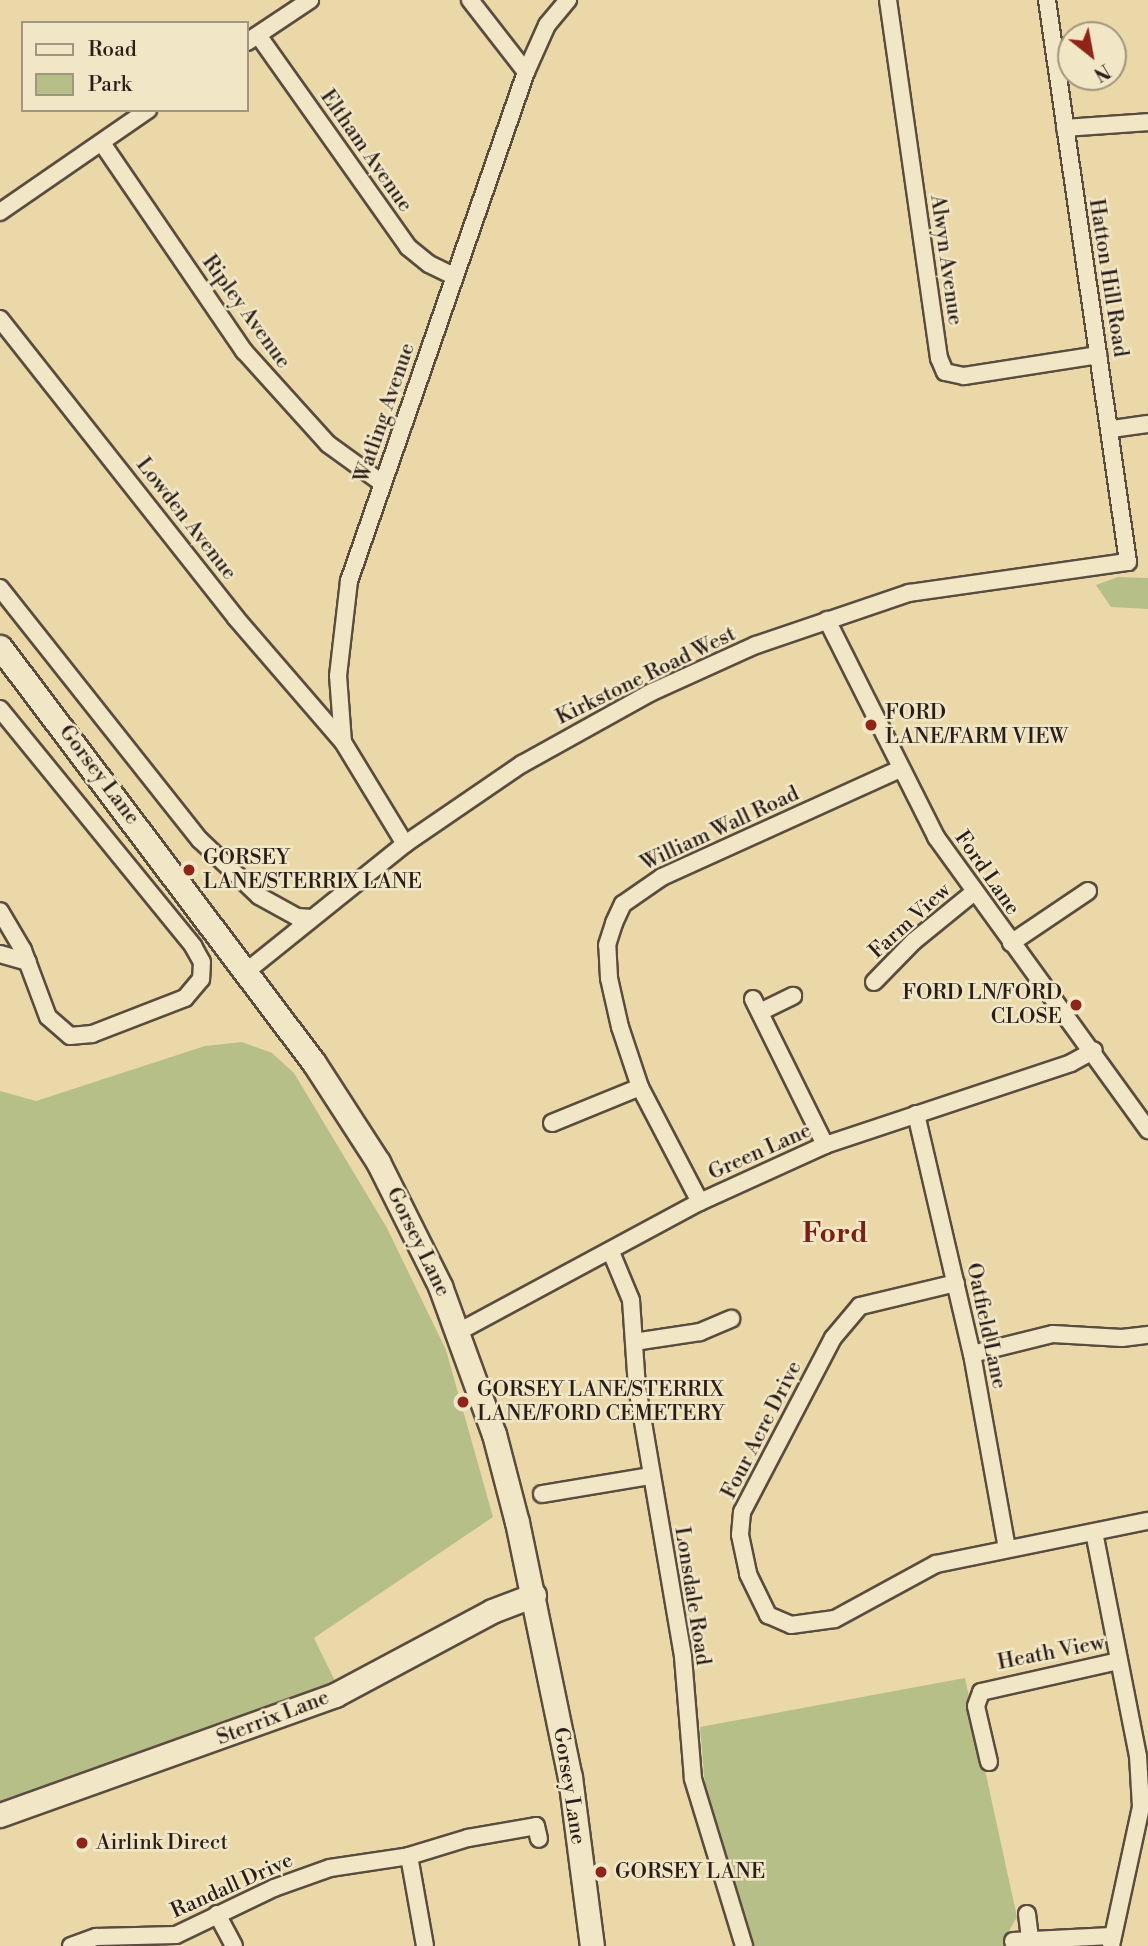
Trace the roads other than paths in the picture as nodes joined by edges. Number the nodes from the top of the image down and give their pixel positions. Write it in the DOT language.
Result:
graph roads {
  1 [pos="310,0"];
  2 [pos="470,0"];
  3 [pos="568,0"];
  4 [pos="888,0"];
  5 [pos="1047,0"];
  6 [pos="252,38"];
  7 [pos="526,72"];
  8 [pos="146,112"];
  9 [pos="1148,122"];
  10 [pos="1065,128"];
  11 [pos="102,143"];
  12 [pos="0,212"];
  13 [pos="454,276"];
  14 [pos="0,319"];
  15 [pos="1098,355"];
  16 [pos="1148,424"];
  17 [pos="1112,429"];
  18 [pos="382,483"];
  19 [pos="1128,562"];
  20 [pos="0,588"];
  21 [pos="827,620"];
  22 [pos="0,647"];
  23 [pos="0,709"];
  24 [pos="343,742"];
  25 [pos="900,769"];
  26 [pos="405,844"];
  27 [pos="1088,891"];
  28 [pos="973,892"];
  29 [pos="0,911"];
  30 [pos="312,918"];
  31 [pos="1012,943"];
  32 [pos="0,954"];
  33 [pos="28,962"];
  34 [pos="247,971"];
  35 [pos="874,982"];
  36 [pos="793,996"];
  37 [pos="1094,1049"];
  38 [pos="640,1087"];
  39 [pos="915,1114"];
  40 [pos="552,1123"];
  41 [pos="1148,1130"];
  42 [pos="825,1145"];
  43 [pos="700,1202"];
  44 [pos="611,1252"];
  45 [pos="956,1283"];
  46 [pos="731,1319"];
  47 [pos="460,1331"];
  48 [pos="1148,1335"];
  49 [pos="634,1342"];
  50 [pos="972,1354"];
  51 [pos="651,1476"];
  52 [pos="542,1494"];
  53 [pos="1148,1521"];
  54 [pos="1094,1532"];
  55 [pos="1007,1548"];
  56 [pos="534,1595"];
  57 [pos="1119,1661"];
  58 [pos="1143,1755"];
  59 [pos="989,1762"];
  60 [pos="0,1815"];
  61 [pos="536,1826"];
  62 [pos="409,1856"];
  63 [pos="217,1914"];
  64 [pos="1027,1914"];
  65 [pos="1030,1940"];
  66 [pos="1013,1941"];
  67 [pos="1111,1941"];
  68 [pos="71,1946"];
  69 [pos="234,1946"];
  70 [pos="425,1946"];
  71 [pos="592,1946"];
  72 [pos="744,1946"];
  1 -- 6 [label="street"];
  2 -- 7 [label="street"];
  3 -- 7 [label="street, Watling Avenue"];
  4 -- 15 [label="street, Alwyn Avenue"];
  5 -- 10 [label="street, Hatton Hill Road"];
  6 -- 13 [label="street, Eltham Avenue"];
  7 -- 13 [label="street, Watling Avenue"];
  8 -- 11 [label="street"];
  9 -- 10 [label="street"];
  10 -- 15 [label="street, Hatton Hill Road"];
  11 -- 12 [label="street"];
  11 -- 18 [label="street, Ripley Avenue"];
  13 -- 18 [label="street, Watling Avenue"];
  14 -- 24 [label="street, Lowden Avenue"];
  15 -- 17 [label="street, Hatton Hill Road"];
  16 -- 17 [label="street"];
  17 -- 19 [label="street, Hatton Hill Road"];
  18 -- 24 [label="street, Watling Avenue"];
  19 -- 21 [label="street, Kirkstone Road West"];
  20 -- 30 [label="street"];
  21 -- 25 [label="street, Ford Lane"];
  21 -- 26 [label="street, Kirkstone Road West"];
  22 -- 34 [label="main road, Gorsey Lane"];
  23 -- 33 [label="street, Gorsey Lane"];
  24 -- 26 [label="street, Watling Avenue"];
  25 -- 28 [label="street, Ford Lane"];
  25 -- 38 [label="street, William Wall Road"];
  26 -- 30 [label="street, Kirkstone Road West"];
  27 -- 31 [label="street"];
  28 -- 31 [label="street, Ford Lane"];
  28 -- 35 [label="street, Farm View"];
  29 -- 33 [label="street"];
  30 -- 34 [label="street, Kirkstone Road West"];
  31 -- 37 [label="street, Ford Lane"];
  32 -- 33 [label="street"];
  34 -- 47 [label="main road, Gorsey Lane"];
  36 -- 42 [label="street"];
  37 -- 39 [label="street, Green Lane"];
  37 -- 41 [label="street, Ford Lane"];
  38 -- 40 [label="street"];
  38 -- 43 [label="street, William Wall Road"];
  39 -- 42 [label="street, Green Lane"];
  39 -- 45 [label="street, Oatfield Lane"];
  42 -- 43 [label="street, Green Lane"];
  43 -- 44 [label="street, Green Lane"];
  44 -- 47 [label="street, Green Lane"];
  44 -- 49 [label="street, Lonsdale Road"];
  45 -- 50 [label="street, Oatfield Lane"];
  45 -- 55 [label="street, Four Acre Drive"];
  46 -- 49 [label="street"];
  47 -- 56 [label="main road, Gorsey Lane"];
  48 -- 50 [label="street"];
  49 -- 51 [label="street, Lonsdale Road"];
  50 -- 55 [label="street, Oatfield Lane"];
  51 -- 52 [label="street"];
  51 -- 72 [label="street, Lonsdale Road"];
  53 -- 54 [label="street, Four Acre Drive"];
  54 -- 55 [label="street, Four Acre Drive"];
  54 -- 57 [label="street"];
  56 -- 60 [label="main road, Sterrix Lane"];
  56 -- 71 [label="main road, Gorsey Lane"];
  57 -- 58 [label="street"];
  57 -- 59 [label="street, Heath View"];
  58 -- 67 [label="street"];
  61 -- 62 [label="street, Randall Drive"];
  62 -- 63 [label="street, Randall Drive"];
  62 -- 70 [label="street"];
  63 -- 68 [label="street, Randall Drive"];
  63 -- 69 [label="street"];
  64 -- 65 [label="street"];
  65 -- 66 [label="street"];
  65 -- 67 [label="street"];
}
